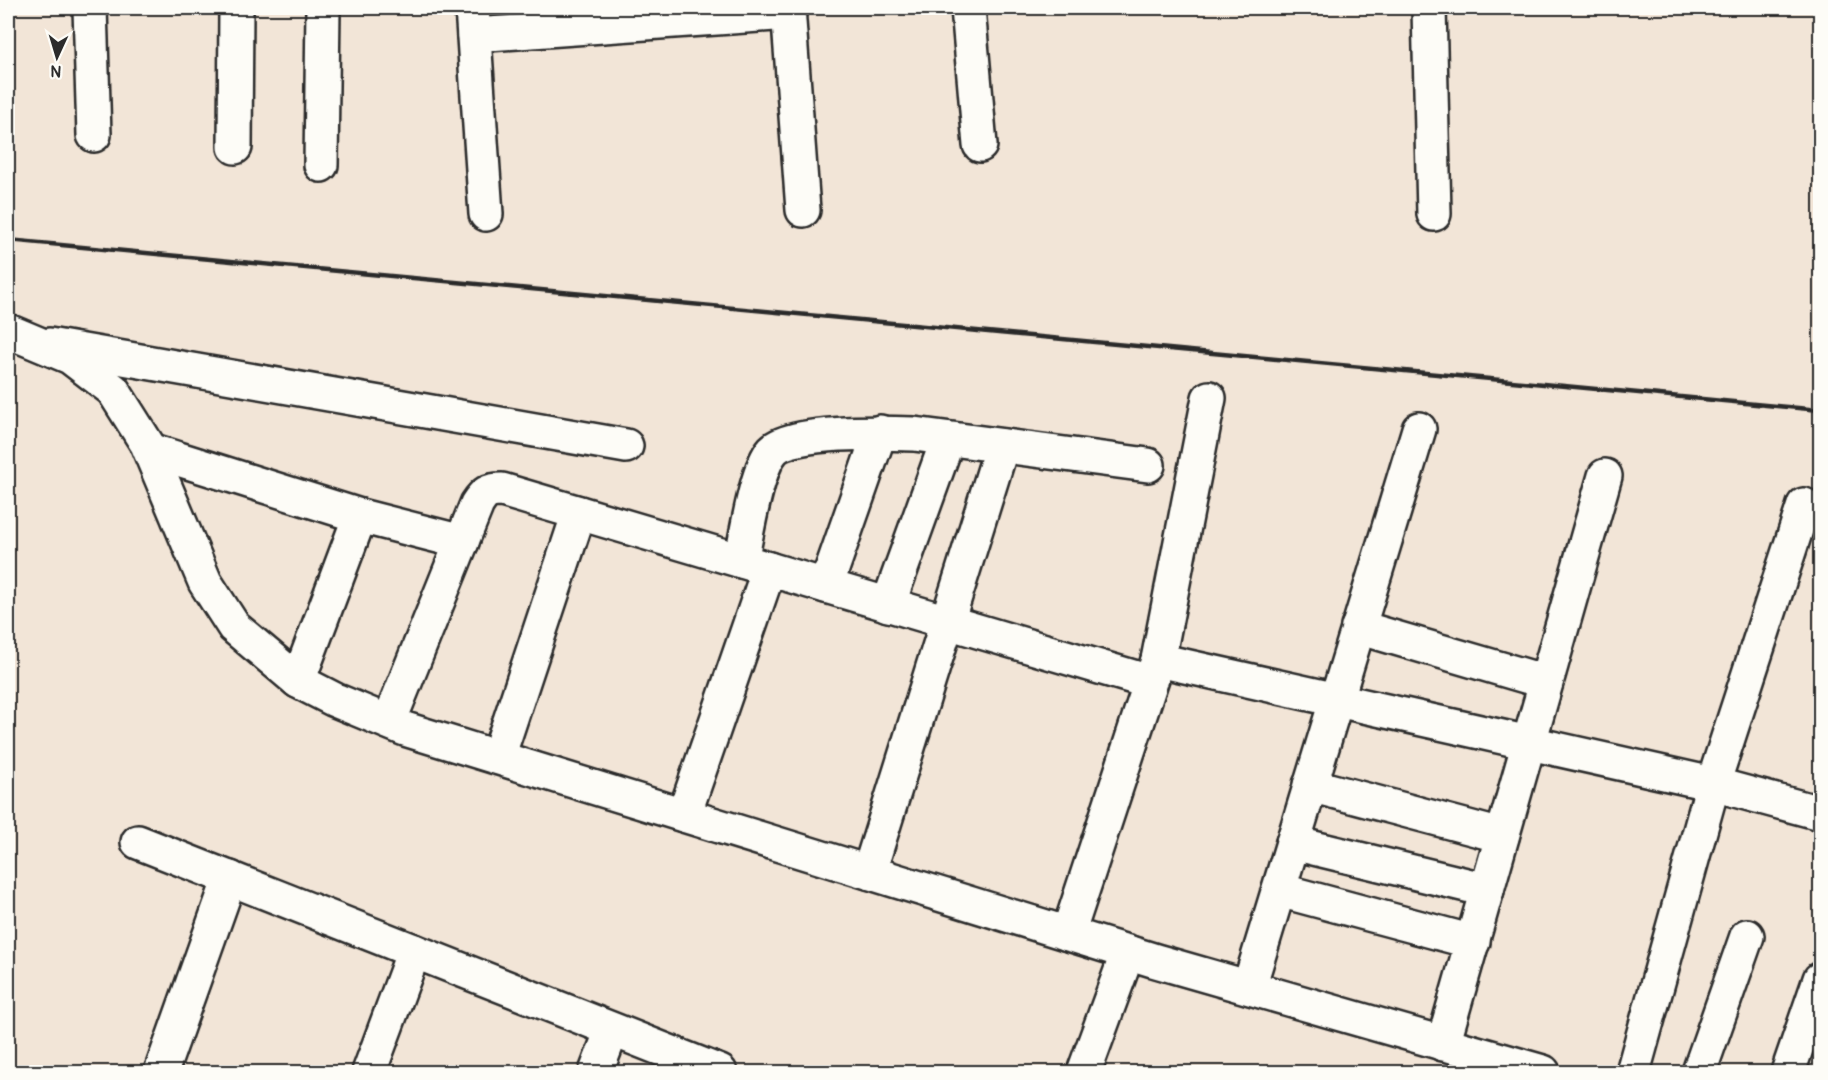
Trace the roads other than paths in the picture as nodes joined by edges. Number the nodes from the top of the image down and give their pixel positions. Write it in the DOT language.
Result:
graph roads {
  1 [pos="90,8"];
  2 [pos="236,8"];
  3 [pos="323,8"];
  4 [pos="968,8"];
  5 [pos="1429,8"];
  6 [pos="789,10"];
  7 [pos="629,16"];
  8 [pos="473,21"];
  9 [pos="94,135"];
  10 [pos="980,146"];
  11 [pos="235,147"];
  12 [pos="321,165"];
  13 [pos="803,210"];
  14 [pos="486,214"];
  15 [pos="1434,214"];
  16 [pos="8,331"];
  17 [pos="43,344"];
  18 [pos="1209,398"];
  19 [pos="1419,429"];
  20 [pos="880,432"];
  21 [pos="948,439"];
  22 [pos="626,446"];
  23 [pos="1002,446"];
  24 [pos="150,450"];
  25 [pos="1148,465"];
  26 [pos="1605,476"];
  27 [pos="1803,505"];
  28 [pos="579,513"];
  29 [pos="360,516"];
  30 [pos="462,542"];
  31 [pos="755,565"];
  32 [pos="826,586"];
  33 [pos="888,604"];
  34 [pos="946,622"];
  35 [pos="1358,627"];
  36 [pos="1154,671"];
  37 [pos="298,681"];
  38 [pos="1546,682"];
  39 [pos="1335,700"];
  40 [pos="389,722"];
  41 [pos="1529,744"];
  42 [pos="498,757"];
  43 [pos="1713,784"];
  44 [pos="1310,785"];
  45 [pos="1821,813"];
  46 [pos="684,815"];
  47 [pos="1502,836"];
  48 [pos="138,842"];
  49 [pos="1293,843"];
  50 [pos="869,872"];
  51 [pos="230,878"];
  52 [pos="1279,890"];
  53 [pos="1487,890"];
  54 [pos="1068,934"];
  55 [pos="1747,936"];
  56 [pos="1473,942"];
  57 [pos="414,951"];
  58 [pos="1128,952"];
  59 [pos="1821,979"];
  60 [pos="1248,987"];
  61 [pos="612,1030"];
  62 [pos="1443,1044"];
  63 [pos="161,1072"];
  64 [pos="369,1072"];
  65 [pos="596,1072"];
  66 [pos="720,1072"];
  67 [pos="1084,1072"];
  68 [pos="1543,1072"];
  69 [pos="1633,1072"];
  70 [pos="1699,1072"];
  71 [pos="1788,1072"];
  1 -- 9 [label="street"];
  2 -- 11 [label="street"];
  3 -- 12 [label="street"];
  4 -- 10 [label="street"];
  5 -- 15 [label="street"];
  6 -- 7 [label="street"];
  6 -- 13 [label="street"];
  7 -- 8 [label="street"];
  8 -- 14 [label="street"];
  16 -- 17 [label="street"];
  17 -- 22 [label="street"];
  17 -- 24 [label="street"];
  18 -- 36 [label="street"];
  19 -- 35 [label="street"];
  20 -- 21 [label="street"];
  20 -- 31 [label="street"];
  20 -- 32 [label="street"];
  21 -- 23 [label="street"];
  21 -- 33 [label="street"];
  23 -- 25 [label="street"];
  23 -- 34 [label="street"];
  24 -- 29 [label="street"];
  24 -- 37 [label="street"];
  26 -- 38 [label="street"];
  27 -- 43 [label="street"];
  28 -- 30 [label="street"];
  28 -- 31 [label="street"];
  28 -- 42 [label="street"];
  29 -- 30 [label="street"];
  29 -- 37 [label="street"];
  30 -- 40 [label="street"];
  31 -- 32 [label="street"];
  31 -- 46 [label="street"];
  32 -- 33 [label="street"];
  33 -- 34 [label="street"];
  34 -- 36 [label="street"];
  34 -- 50 [label="street"];
  35 -- 38 [label="street"];
  35 -- 39 [label="street"];
  36 -- 39 [label="street"];
  36 -- 54 [label="street"];
  37 -- 40 [label="street"];
  38 -- 41 [label="street"];
  39 -- 41 [label="street"];
  39 -- 44 [label="street"];
  40 -- 42 [label="street"];
  41 -- 43 [label="street"];
  41 -- 47 [label="street"];
  42 -- 46 [label="street"];
  43 -- 45 [label="street"];
  43 -- 69 [label="street"];
  44 -- 47 [label="street"];
  44 -- 49 [label="street"];
  46 -- 50 [label="street"];
  47 -- 53 [label="street"];
  48 -- 51 [label="street"];
  49 -- 52 [label="street"];
  49 -- 53 [label="street"];
  50 -- 54 [label="street"];
  51 -- 57 [label="street"];
  51 -- 63 [label="street"];
  52 -- 56 [label="street"];
  52 -- 60 [label="street"];
  53 -- 56 [label="street"];
  54 -- 58 [label="street"];
  55 -- 70 [label="street"];
  56 -- 62 [label="street"];
  57 -- 61 [label="street"];
  57 -- 64 [label="street"];
  58 -- 60 [label="street"];
  58 -- 67 [label="street"];
  59 -- 71 [label="street"];
  60 -- 62 [label="street"];
  61 -- 65 [label="street"];
  61 -- 66 [label="street"];
  62 -- 68 [label="street"];
}
